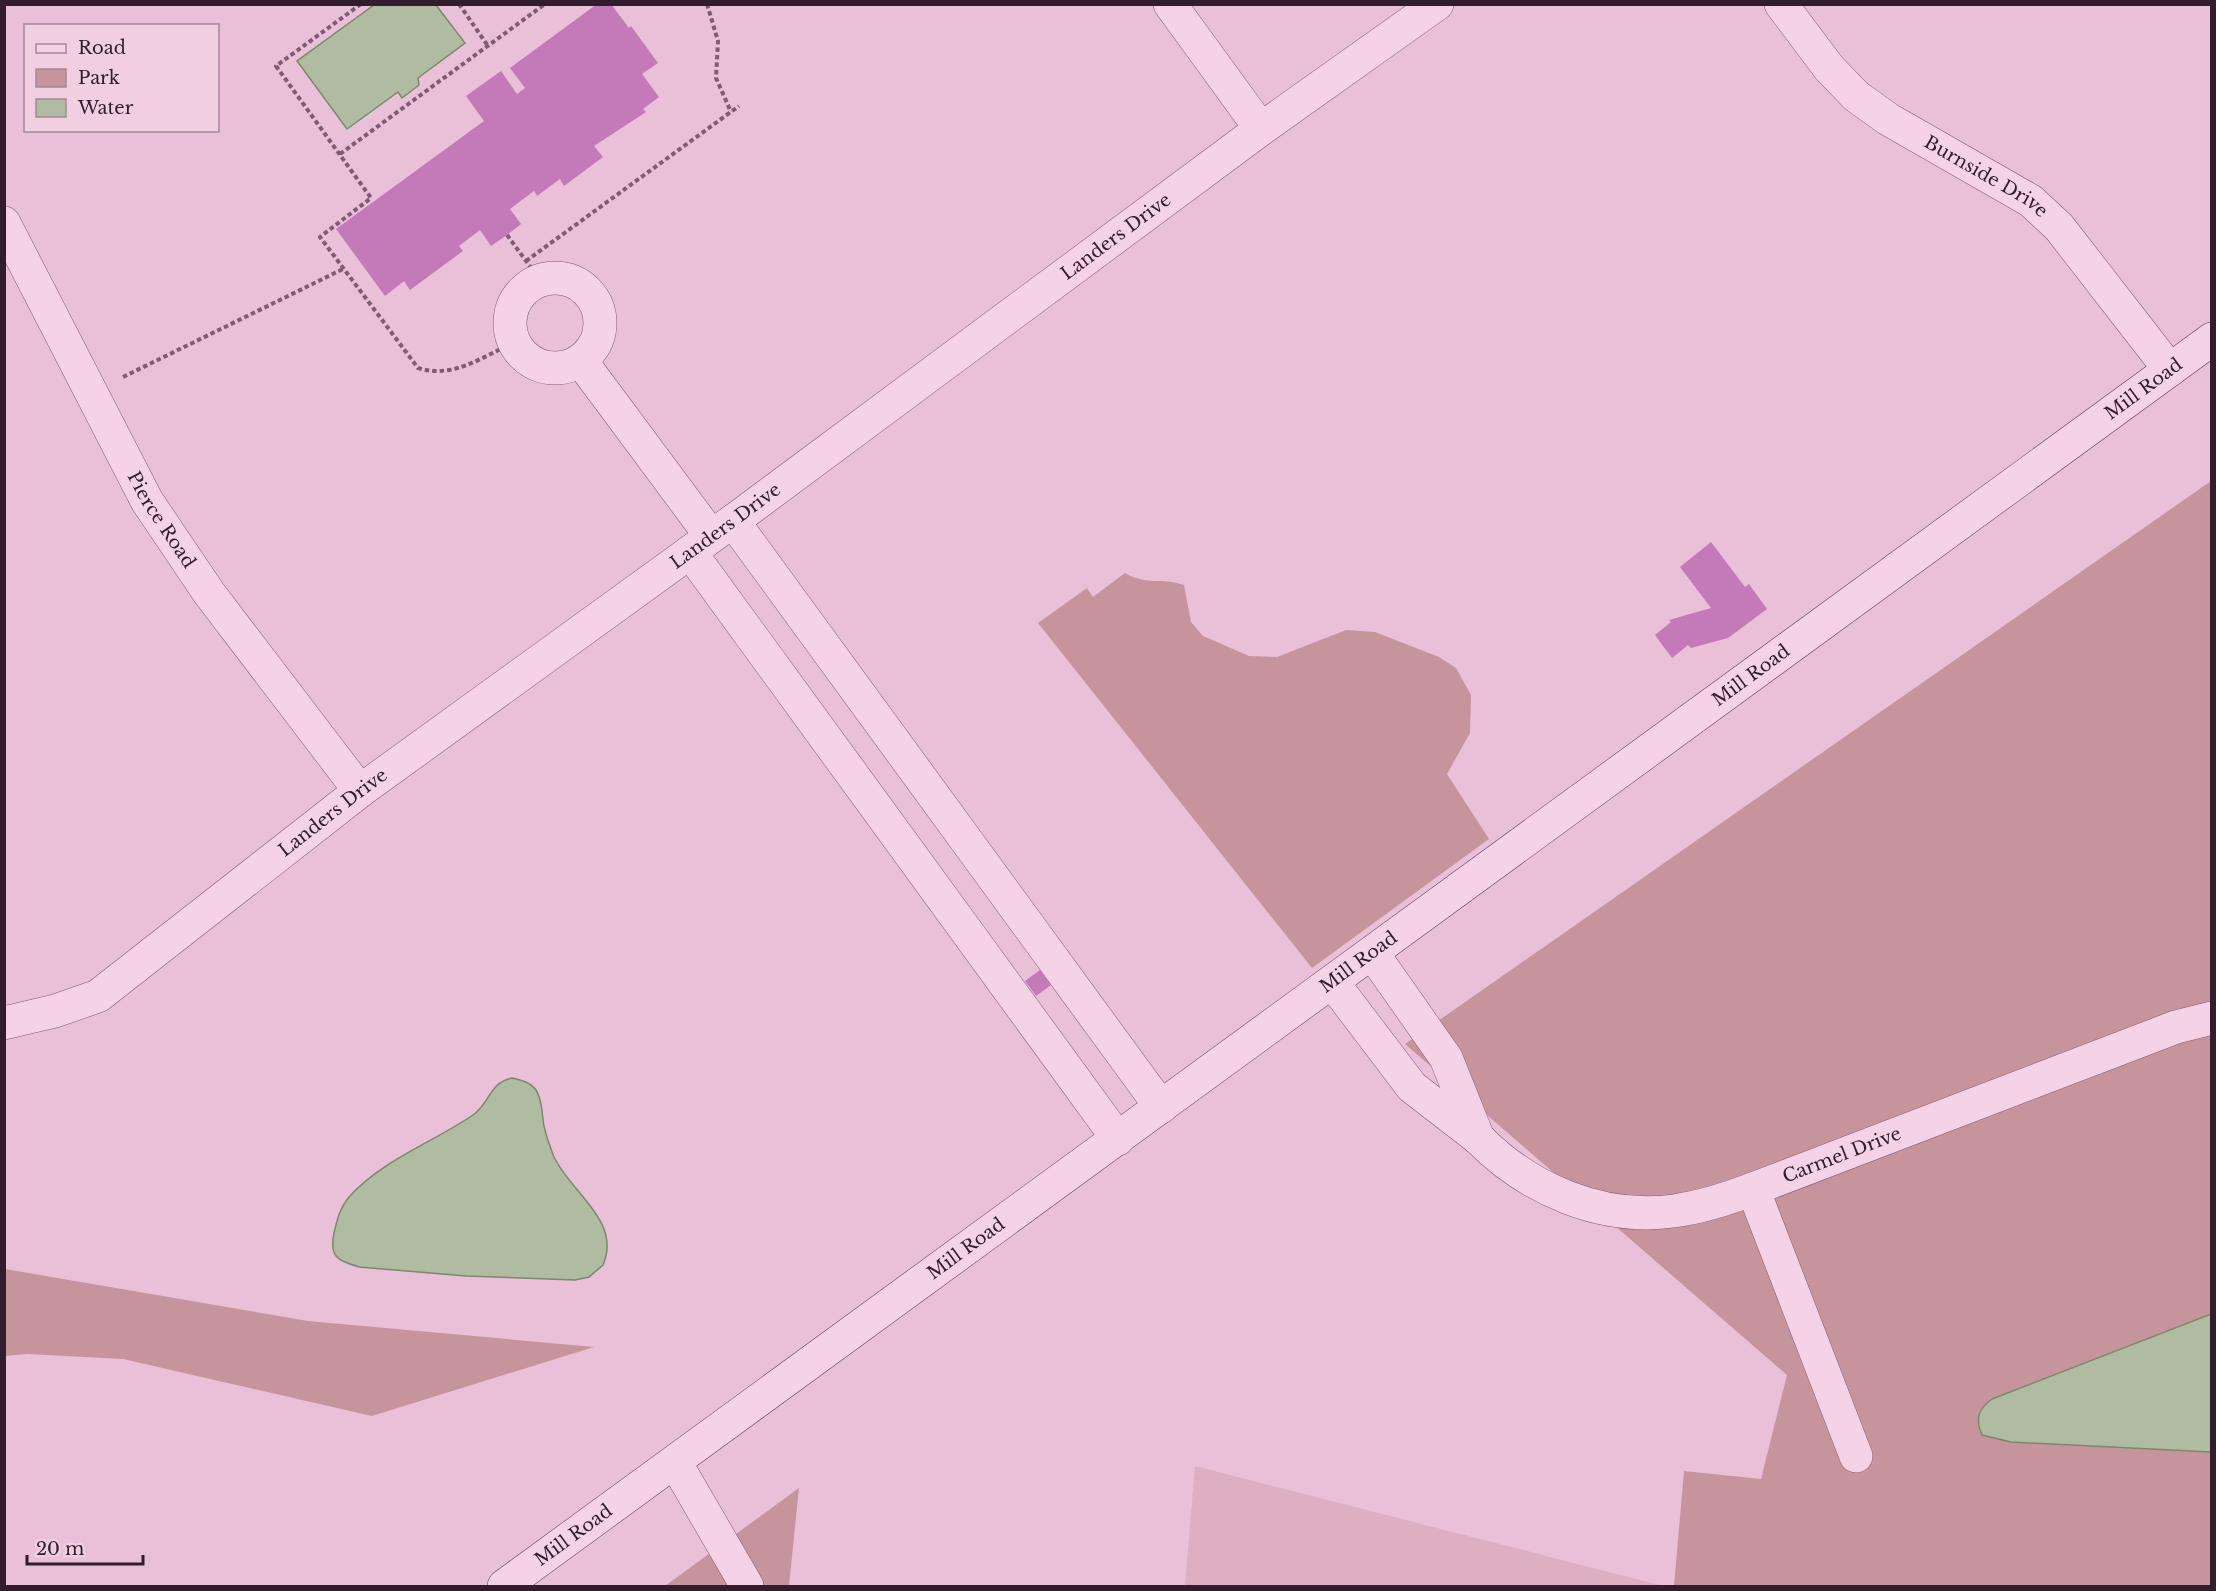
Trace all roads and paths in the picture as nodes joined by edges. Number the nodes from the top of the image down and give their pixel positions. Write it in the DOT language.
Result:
graph roads {
  1 [pos="361,4"];
  2 [pos="459,4"];
  3 [pos="539,4"];
  4 [pos="545,4"];
  5 [pos="707,4"];
  6 [pos="1170,4"];
  7 [pos="1437,4"];
  8 [pos="1781,4"];
  9 [pos="537,10"];
  10 [pos="488,46"];
  11 [pos="739,106"];
  12 [pos="731,112"];
  13 [pos="1261,129"];
  14 [pos="340,154"];
  15 [pos="4,223"];
  16 [pos="507,235"];
  17 [pos="344,269"];
  18 [pos="533,271"];
  19 [pos="513,343"];
  20 [pos="2207,347"];
  21 [pos="581,361"];
  22 [pos="2170,370"];
  23 [pos="90,393"];
  24 [pos="711,536"];
  25 [pos="360,791"];
  26 [pos="1373,954"];
  27 [pos="1333,983"];
  28 [pos="2211,1018"];
  29 [pos="4,1023"];
  30 [pos="1161,1107"];
  31 [pos="1478,1138"];
  32 [pos="1118,1139"];
  33 [pos="1753,1190"];
  34 [pos="1856,1456"];
  35 [pos="675,1462"];
  36 [pos="504,1587"];
  37 [pos="747,1587"];
  1 -- 14 [label="path"];
  2 -- 10 [label="path"];
  3 -- 9 [label="path"];
  4 -- 9 [label="path"];
  5 -- 12 [label="path"];
  6 -- 13 [label="street"];
  7 -- 13 [label="street, Landers Drive"];
  8 -- 22 [label="street, Burnside Drive"];
  9 -- 10 [label="path"];
  10 -- 14 [label="path"];
  11 -- 12 [label="path"];
  12 -- 18 [label="path"];
  13 -- 24 [label="street, Landers Drive"];
  14 -- 17 [label="path"];
  15 -- 23 [label="street, Pierce Road"];
  16 -- 18 [label="path"];
  17 -- 19 [label="path"];
  17 -- 23 [label="path"];
  18 -- 19 [label="street"];
  18 -- 21 [label="street"];
  19 -- 21 [label="street"];
  20 -- 22 [label="street, Mill Road"];
  21 -- 24 [label="street"];
  22 -- 26 [label="street, Mill Road"];
  23 -- 25 [label="street, Pierce Road"];
  24 -- 25 [label="street, Landers Drive"];
  24 -- 30 [label="street"];
  24 -- 32 [label="street"];
  25 -- 29 [label="street, Landers Drive"];
  26 -- 27 [label="street, Mill Road"];
  26 -- 31 [label="street, Carmel Drive"];
  27 -- 30 [label="street, Mill Road"];
  27 -- 31 [label="street, Carmel Drive"];
  28 -- 33 [label="street, Carmel Drive"];
  30 -- 32 [label="street, Mill Road"];
  31 -- 33 [label="street, Carmel Drive"];
  32 -- 35 [label="street, Mill Road"];
  33 -- 34 [label="street"];
  35 -- 36 [label="street, Mill Road"];
  35 -- 37 [label="street"];
}
